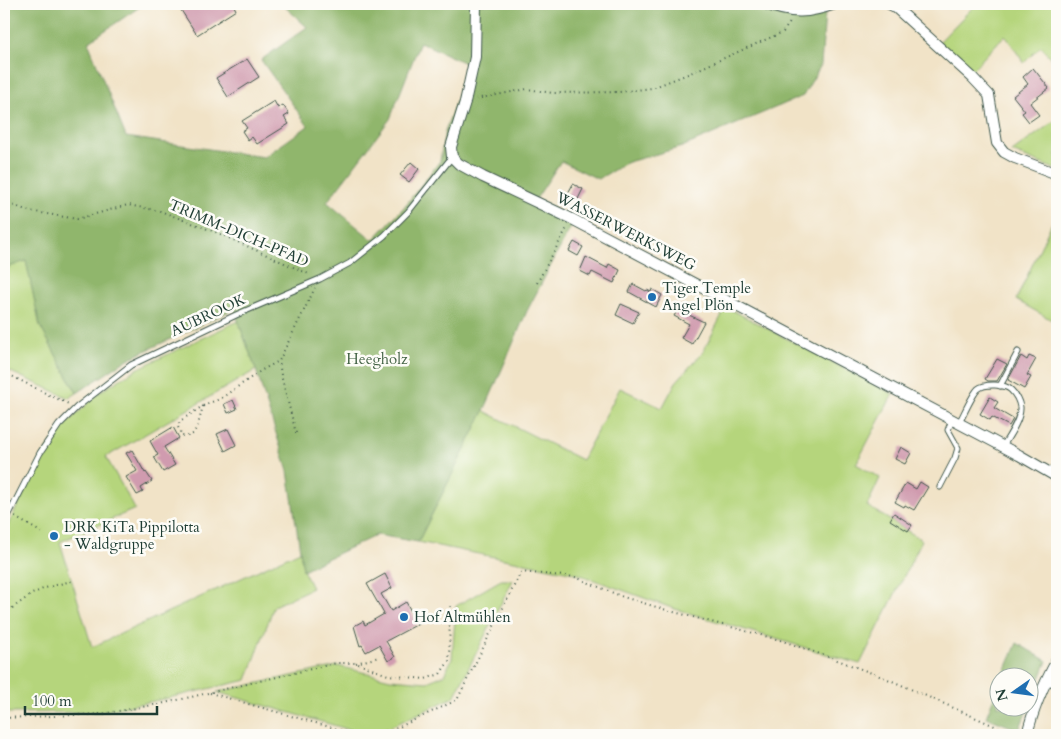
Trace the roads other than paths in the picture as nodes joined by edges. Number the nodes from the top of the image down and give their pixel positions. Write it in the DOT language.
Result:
graph roads {
  1 [pos="476,4"];
  2 [pos="766,4"];
  3 [pos="835,4"];
  4 [pos="889,4"];
  5 [pos="452,157"];
  6 [pos="1057,174"];
  7 [pos="1018,352"];
  8 [pos="1000,386"];
  9 [pos="956,421"];
  10 [pos="1003,446"];
  11 [pos="1057,477"];
  12 [pos="940,487"];
  13 [pos="4,524"];
  14 [pos="1057,660"];
  15 [pos="1046,680"];
  16 [pos="1057,686"];
  17 [pos="1027,735"];
  1 -- 5 [label="street"];
  2 -- 3 [label="street"];
  4 -- 6 [label="street"];
  5 -- 9 [label="street, WASSERWERKSWEG"];
  5 -- 13 [label="lane, AUBROOK"];
  7 -- 8 [label="lane"];
  8 -- 9 [label="lane"];
  8 -- 10 [label="lane"];
  9 -- 10 [label="street, WASSERWERKSWEG"];
  9 -- 12 [label="lane"];
  10 -- 11 [label="street, WASSERWERKSWEG"];
  14 -- 15 [label="street"];
  15 -- 16 [label="lane"];
  15 -- 17 [label="street"];
}
